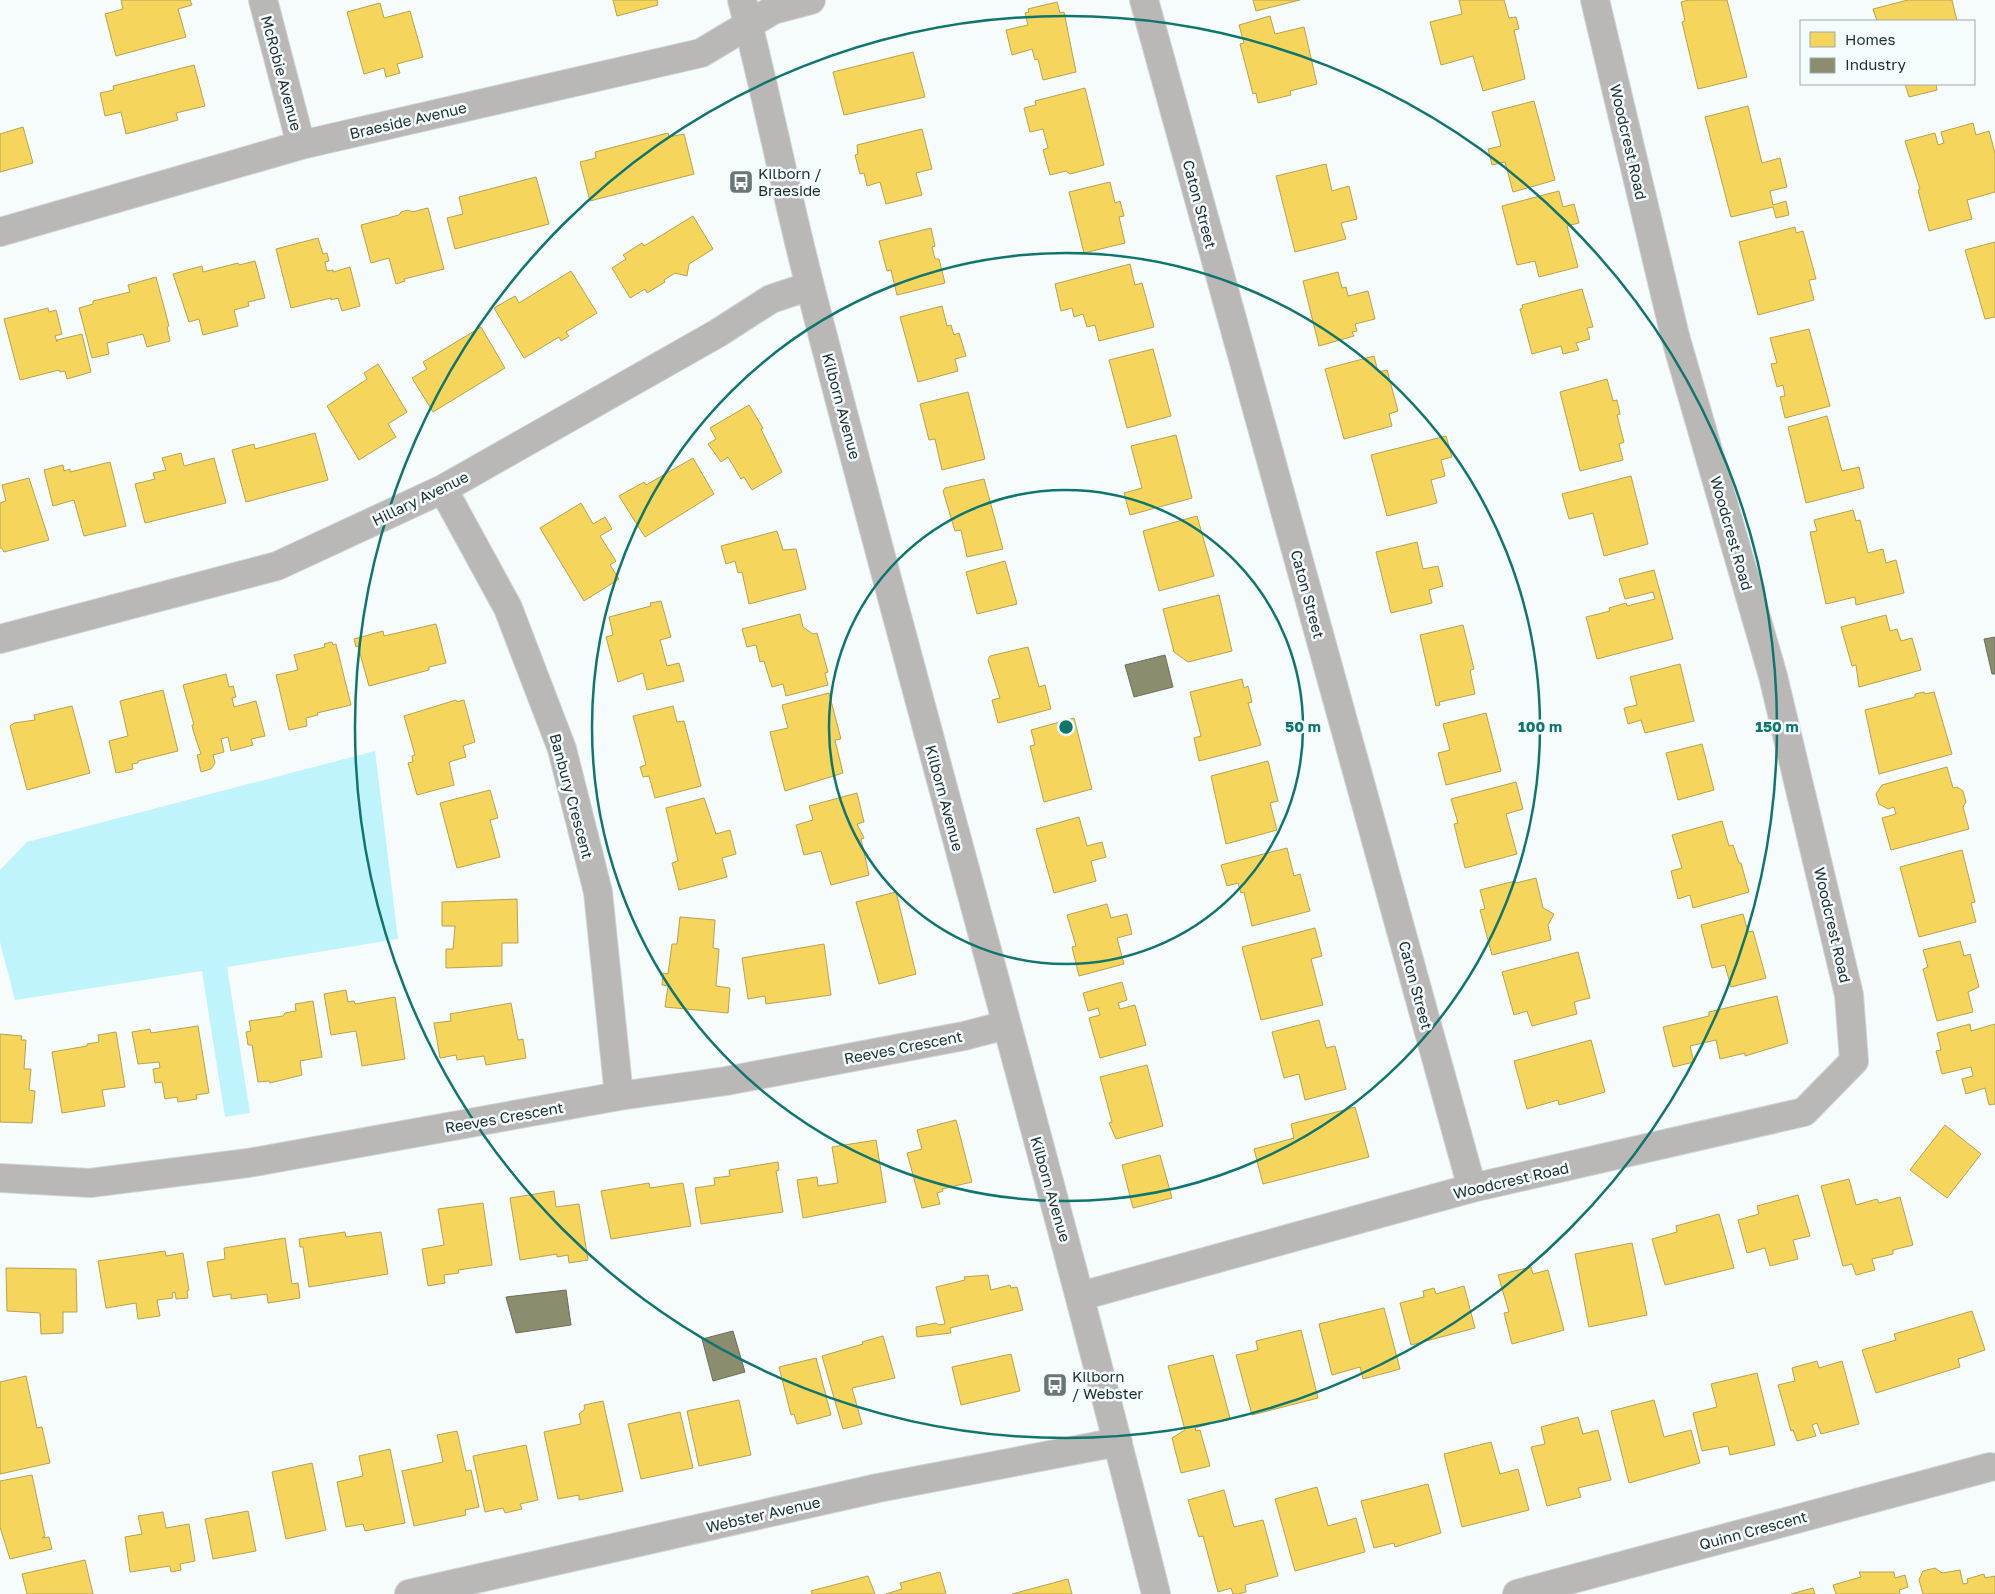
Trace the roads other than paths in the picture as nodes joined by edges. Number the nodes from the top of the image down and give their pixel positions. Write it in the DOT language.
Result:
graph roads {
  1 [pos="263,0"];
  2 [pos="811,0"];
  3 [pos="1144,0"];
  4 [pos="1595,0"];
  5 [pos="745,12"];
  6 [pos="301,145"];
  7 [pos="0,232"];
  8 [pos="810,286"];
  9 [pos="443,489"];
  10 [pos="0,639"];
  11 [pos="1006,1025"];
  12 [pos="619,1096"];
  13 [pos="0,1178"];
  14 [pos="1472,1188"];
  15 [pos="1081,1296"];
  16 [pos="1118,1442"];
  17 [pos="1990,1467"];
  18 [pos="409,1594"];
  19 [pos="1156,1594"];
  20 [pos="1517,1594"];
  1 -- 6 [label="street, McRobie Avenue"];
  2 -- 5 [label="street, Braeside Avenue"];
  3 -- 14 [label="street, Caton Street"];
  4 -- 14 [label="street, Woodcrest Road"];
  5 -- 6 [label="street, Braeside Avenue"];
  5 -- 8 [label="street, Kilborn Avenue"];
  6 -- 7 [label="street, Braeside Avenue"];
  8 -- 9 [label="street, Hillary Avenue"];
  8 -- 11 [label="street, Kilborn Avenue"];
  9 -- 10 [label="street, Hillary Avenue"];
  9 -- 12 [label="street, Banbury Crescent"];
  11 -- 12 [label="street, Reeves Crescent"];
  11 -- 15 [label="street, Kilborn Avenue"];
  12 -- 13 [label="street, Reeves Crescent"];
  14 -- 15 [label="street, Woodcrest Road"];
  15 -- 16 [label="street, Kilborn Avenue"];
  16 -- 18 [label="street, Webster Avenue"];
  16 -- 19 [label="street, Kilborn Avenue"];
  17 -- 20 [label="street, Quinn Crescent"];
}
